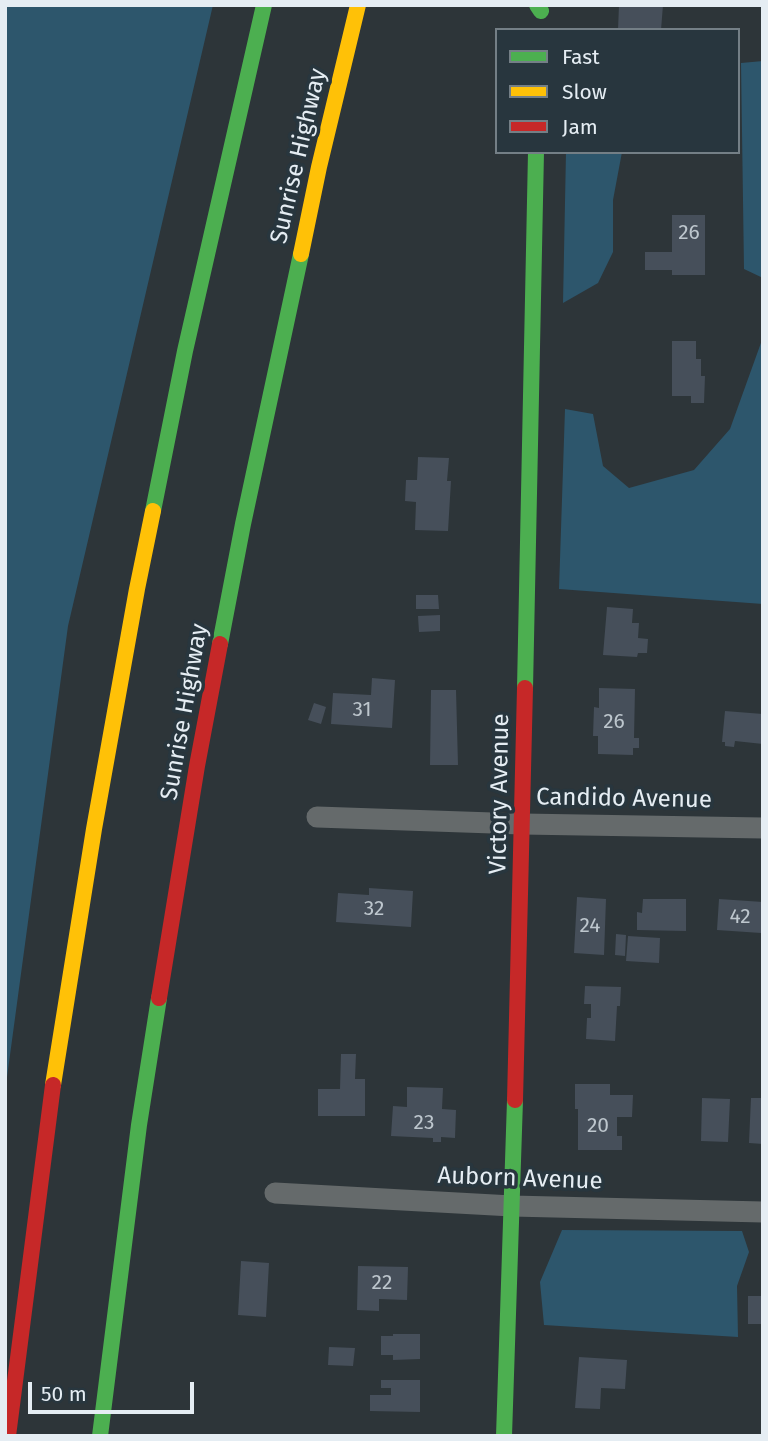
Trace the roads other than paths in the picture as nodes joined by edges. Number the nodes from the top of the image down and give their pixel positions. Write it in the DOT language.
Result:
graph roads {
  1 [pos="264,5"];
  2 [pos="358,5"];
  3 [pos="540,7"];
  4 [pos="540,28"];
  5 [pos="536,154"];
  6 [pos="317,817"];
  7 [pos="522,824"];
  8 [pos="763,828"];
  9 [pos="275,1193"];
  10 [pos="512,1206"];
  11 [pos="763,1212"];
  12 [pos="23,1306"];
  13 [pos="5,1374"];
  14 [pos="8,1436"];
  15 [pos="100,1436"];
  16 [pos="504,1436"];
  1 -- 12 [label="main road"];
  2 -- 15 [label="main road, Sunrise Highway"];
  3 -- 4 [label="main road"];
  5 -- 7 [label="main road, Victory Avenue"];
  6 -- 7 [label="street, Candido Avenue"];
  7 -- 8 [label="street, Candido Avenue"];
  7 -- 10 [label="main road, Victory Avenue"];
  9 -- 10 [label="street, Auborn Avenue"];
  10 -- 11 [label="street, Auborn Avenue"];
  10 -- 16 [label="main road, Victory Avenue"];
  12 -- 13 [label="main road"];
  12 -- 14 [label="main road"];
}
